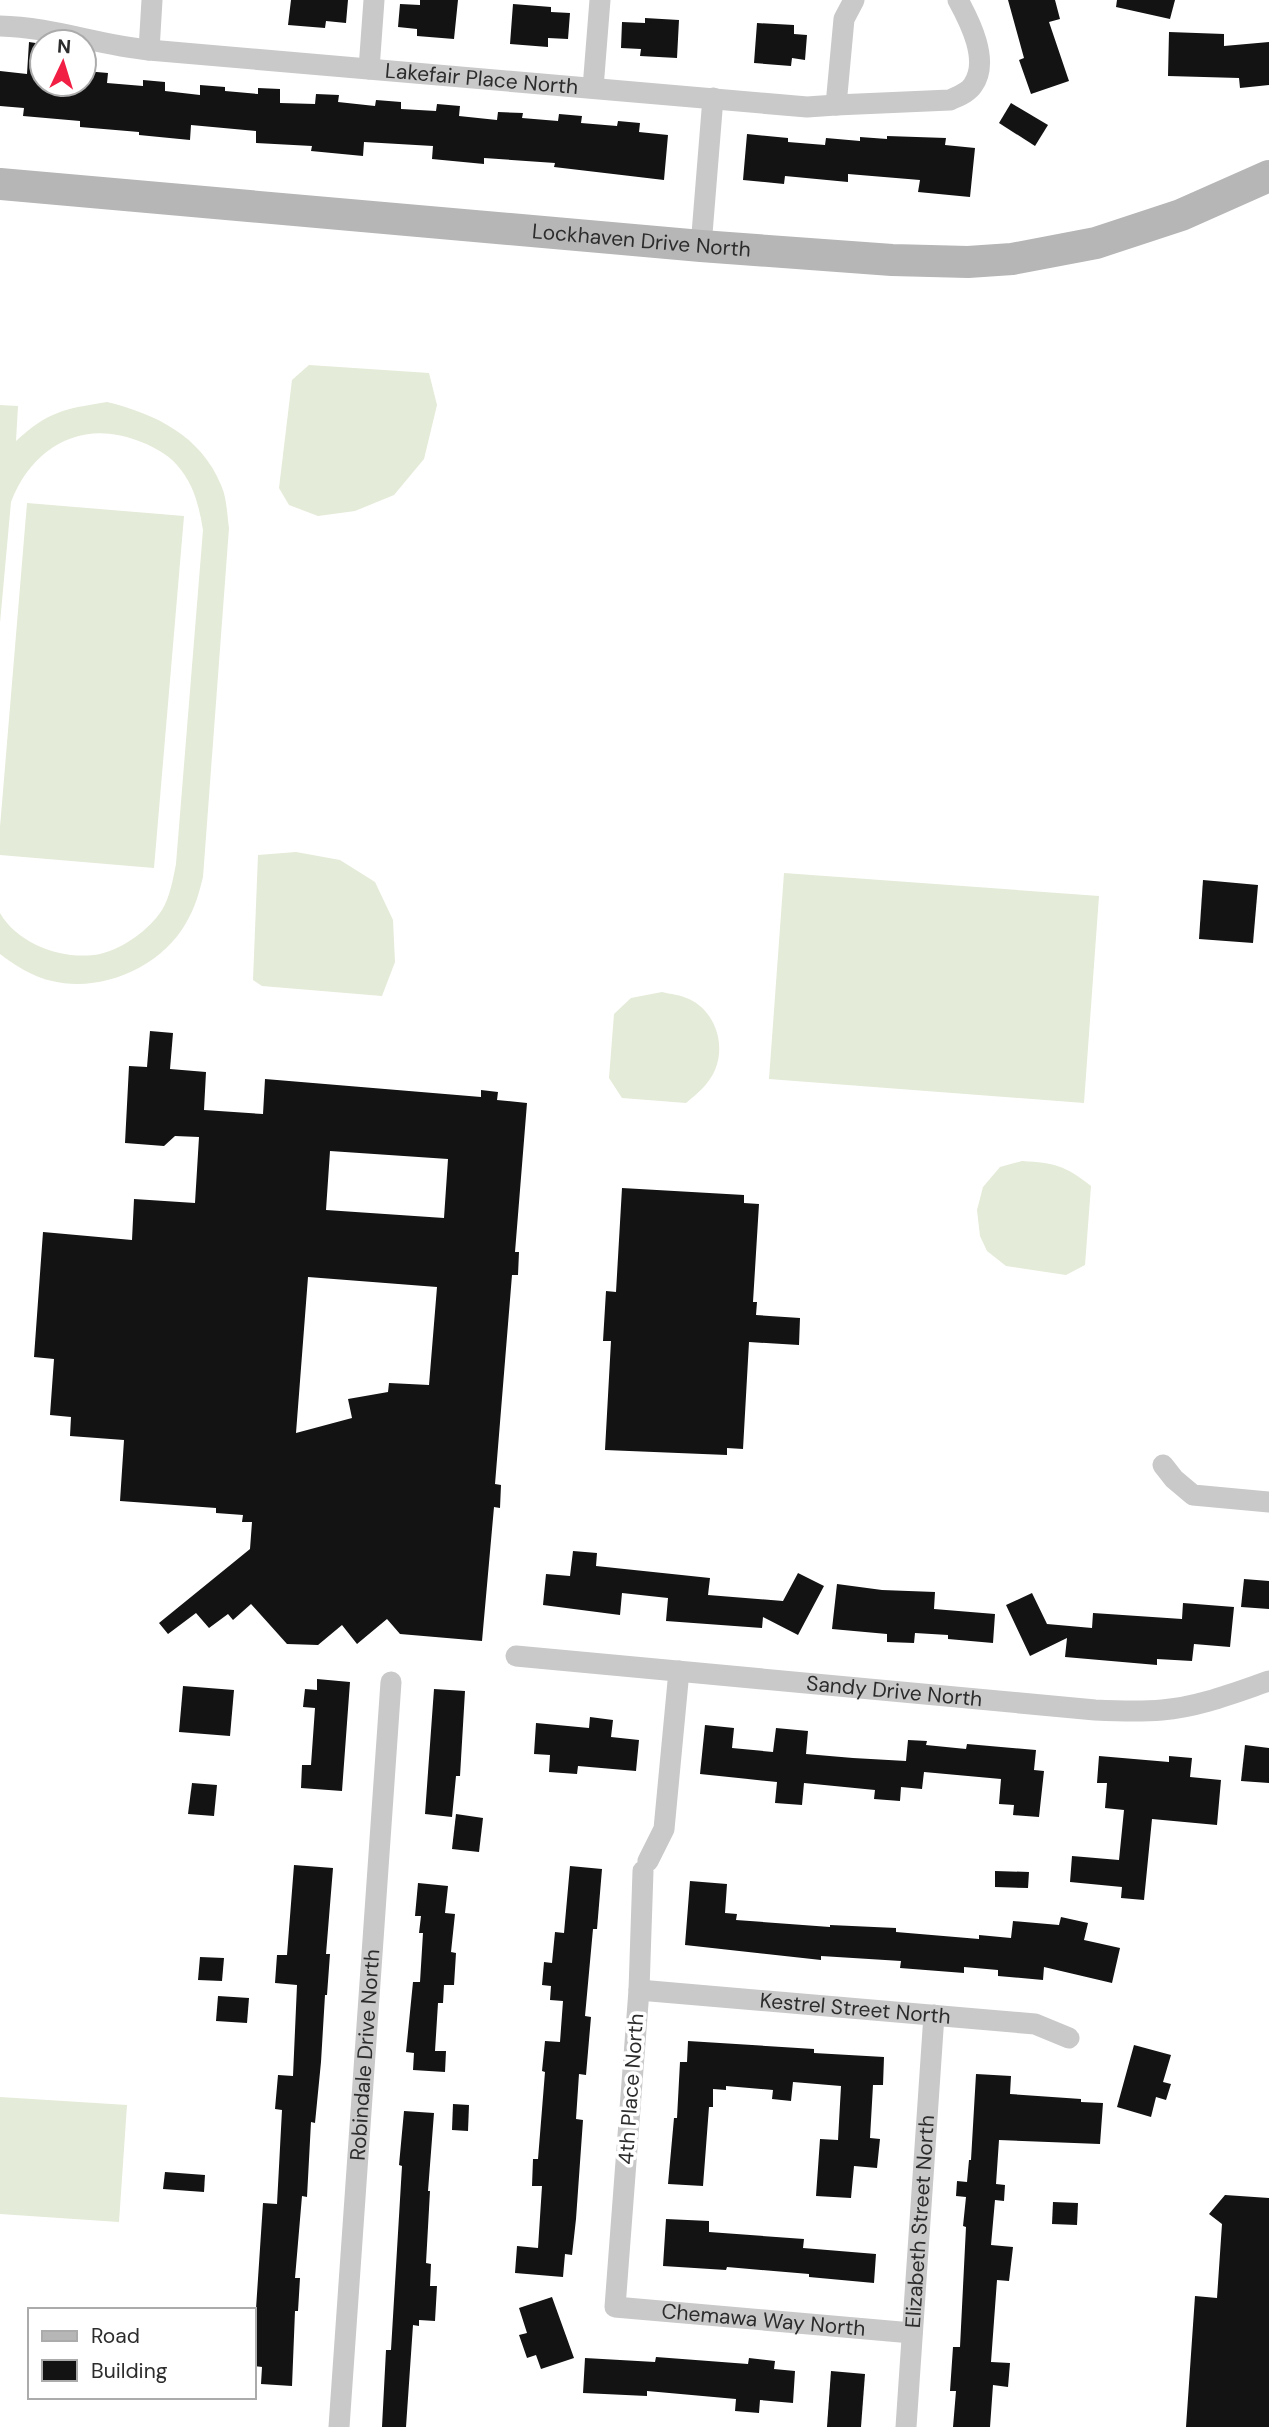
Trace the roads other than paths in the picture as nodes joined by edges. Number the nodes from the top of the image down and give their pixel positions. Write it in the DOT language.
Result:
graph roads {
  1 [pos="152,0"];
  2 [pos="374,0"];
  3 [pos="600,0"];
  4 [pos="853,0"];
  5 [pos="958,0"];
  6 [pos="0,26"];
  7 [pos="149,50"];
  8 [pos="369,69"];
  9 [pos="593,88"];
  10 [pos="713,98"];
  11 [pos="836,105"];
  12 [pos="1269,176"];
  13 [pos="0,184"];
  14 [pos="701,246"];
  15 [pos="1163,1465"];
  16 [pos="1269,1502"];
  17 [pos="516,1656"];
  18 [pos="679,1671"];
  19 [pos="1269,1681"];
  20 [pos="391,1682"];
  21 [pos="639,1990"];
  22 [pos="934,2015"];
  23 [pos="1069,2038"];
  24 [pos="615,2307"];
  25 [pos="912,2333"];
  26 [pos="339,2427"];
  27 [pos="906,2427"];
  1 -- 7 [label="street"];
  2 -- 8 [label="street, Lakefair Place North"];
  3 -- 9 [label="street, Lakefair Place North"];
  4 -- 11 [label="street"];
  5 -- 11 [label="street, Lakefair Place North"];
  6 -- 7 [label="street, Lakefair Place North"];
  7 -- 8 [label="street, Lakefair Place North"];
  8 -- 9 [label="street, Lakefair Place North"];
  9 -- 10 [label="street, Lakefair Place North"];
  10 -- 11 [label="street, Lakefair Place North"];
  10 -- 14 [label="street"];
  12 -- 14 [label="street, Lockhaven Drive North"];
  13 -- 14 [label="street, Lockhaven Drive North"];
  15 -- 16 [label="street"];
  17 -- 18 [label="street, Sandy Drive North"];
  18 -- 19 [label="street, Sandy Drive North"];
  18 -- 21 [label="street, 4th Place North"];
  20 -- 26 [label="street, Robindale Drive North"];
  21 -- 22 [label="street, Kestrel Street North"];
  21 -- 24 [label="street, 4th Place North"];
  22 -- 23 [label="street, Kestrel Street North"];
  22 -- 25 [label="street, Elizabeth Street North"];
  24 -- 25 [label="street, Chemawa Way North"];
  25 -- 27 [label="street, Elizabeth Street North"];
}
